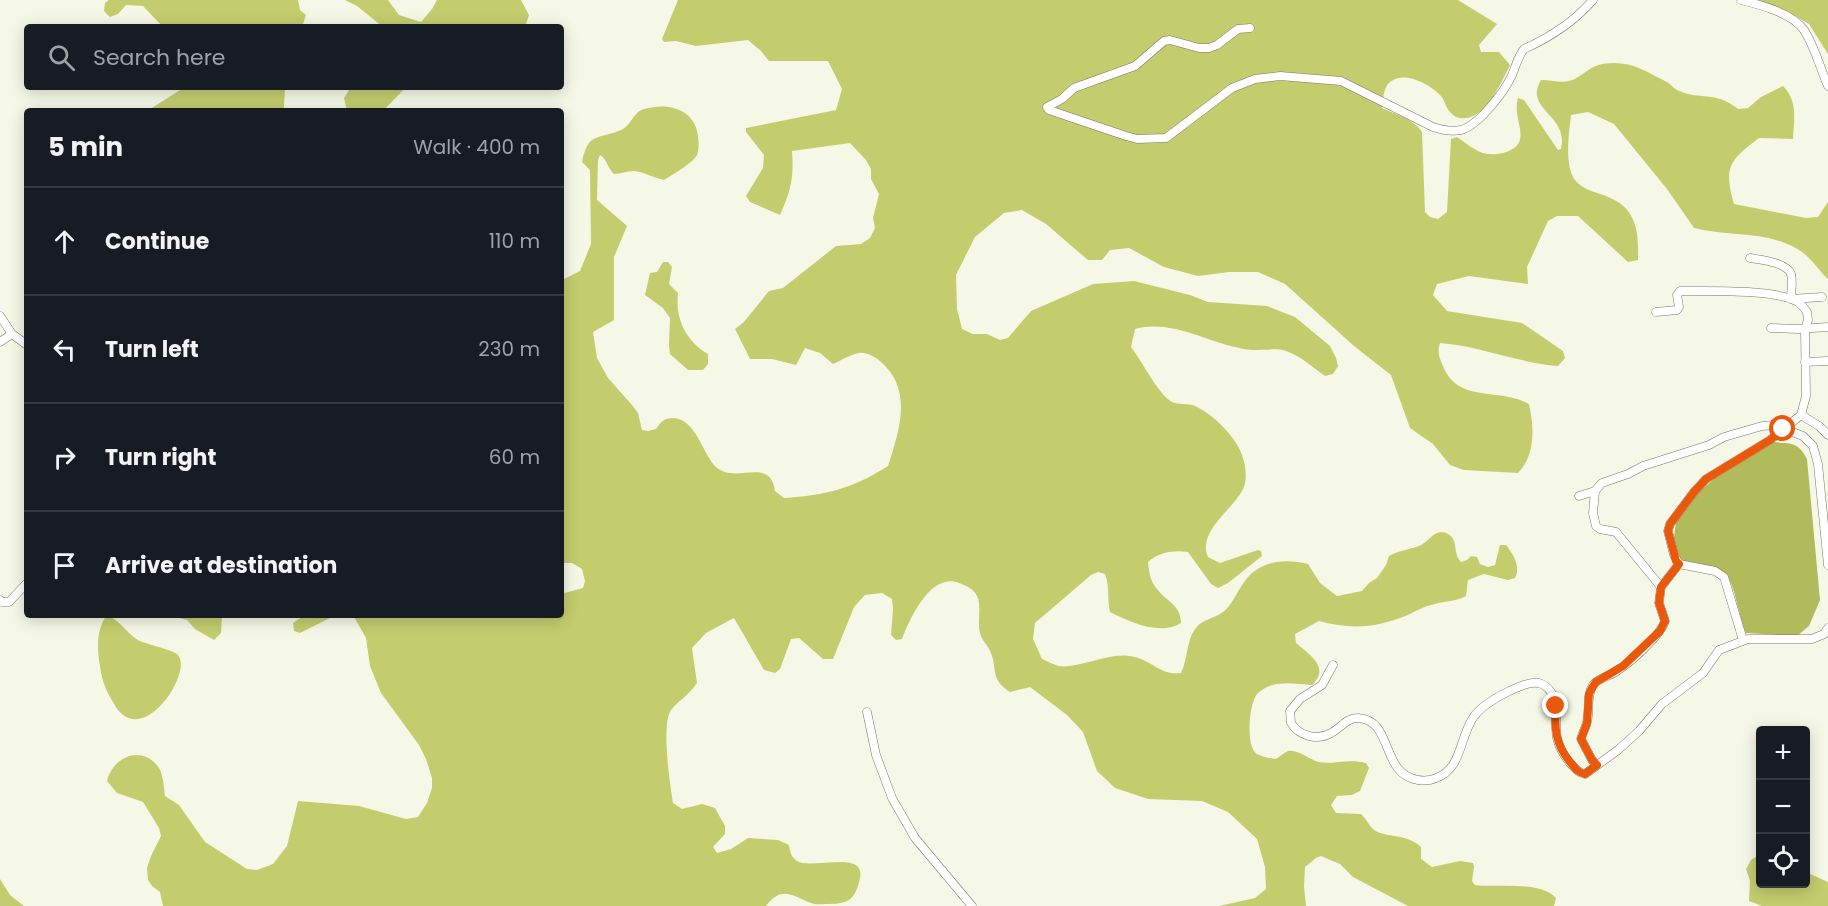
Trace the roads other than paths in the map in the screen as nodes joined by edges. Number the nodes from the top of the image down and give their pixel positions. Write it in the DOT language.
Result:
graph roads {
  1 [pos="1593,0"];
  2 [pos="1741,0"];
  3 [pos="1250,28"];
  4 [pos="1828,86"];
  5 [pos="1750,258"];
  6 [pos="1822,297"];
  7 [pos="1791,299"];
  8 [pos="1656,312"];
  9 [pos="0,316"];
  10 [pos="1828,327"];
  11 [pos="1771,328"];
  12 [pos="1804,329"];
  13 [pos="12,334"];
  14 [pos="0,342"];
  15 [pos="24,343"];
  16 [pos="1828,361"];
  17 [pos="1805,362"];
  18 [pos="1801,415"];
  19 [pos="1783,429"];
  20 [pos="1828,435"];
  21 [pos="1594,490"];
  22 [pos="1579,496"];
  23 [pos="1679,564"];
  24 [pos="1828,565"];
  25 [pos="24,586"];
  26 [pos="1661,587"];
  27 [pos="0,600"];
  28 [pos="1828,628"];
  29 [pos="1743,640"];
  30 [pos="1334,665"];
  31 [pos="867,712"];
  32 [pos="1597,765"];
  33 [pos="972,906"];
  1 -- 3 [label="street"];
  2 -- 4 [label="street"];
  5 -- 7 [label="street"];
  6 -- 7 [label="street"];
  7 -- 8 [label="street"];
  7 -- 12 [label="street"];
  9 -- 13 [label="street"];
  10 -- 12 [label="street"];
  11 -- 12 [label="street"];
  12 -- 17 [label="street"];
  13 -- 14 [label="street"];
  13 -- 15 [label="street"];
  16 -- 17 [label="street"];
  17 -- 18 [label="street"];
  18 -- 19 [label="street"];
  18 -- 20 [label="street"];
  19 -- 21 [label="street"];
  19 -- 23 [label="street"];
  19 -- 24 [label="street"];
  21 -- 22 [label="street"];
  21 -- 26 [label="street"];
  23 -- 26 [label="street"];
  23 -- 29 [label="street"];
  25 -- 27 [label="street"];
  26 -- 32 [label="street"];
  28 -- 29 [label="street"];
  29 -- 32 [label="street"];
  30 -- 32 [label="street"];
  31 -- 33 [label="street"];
}
